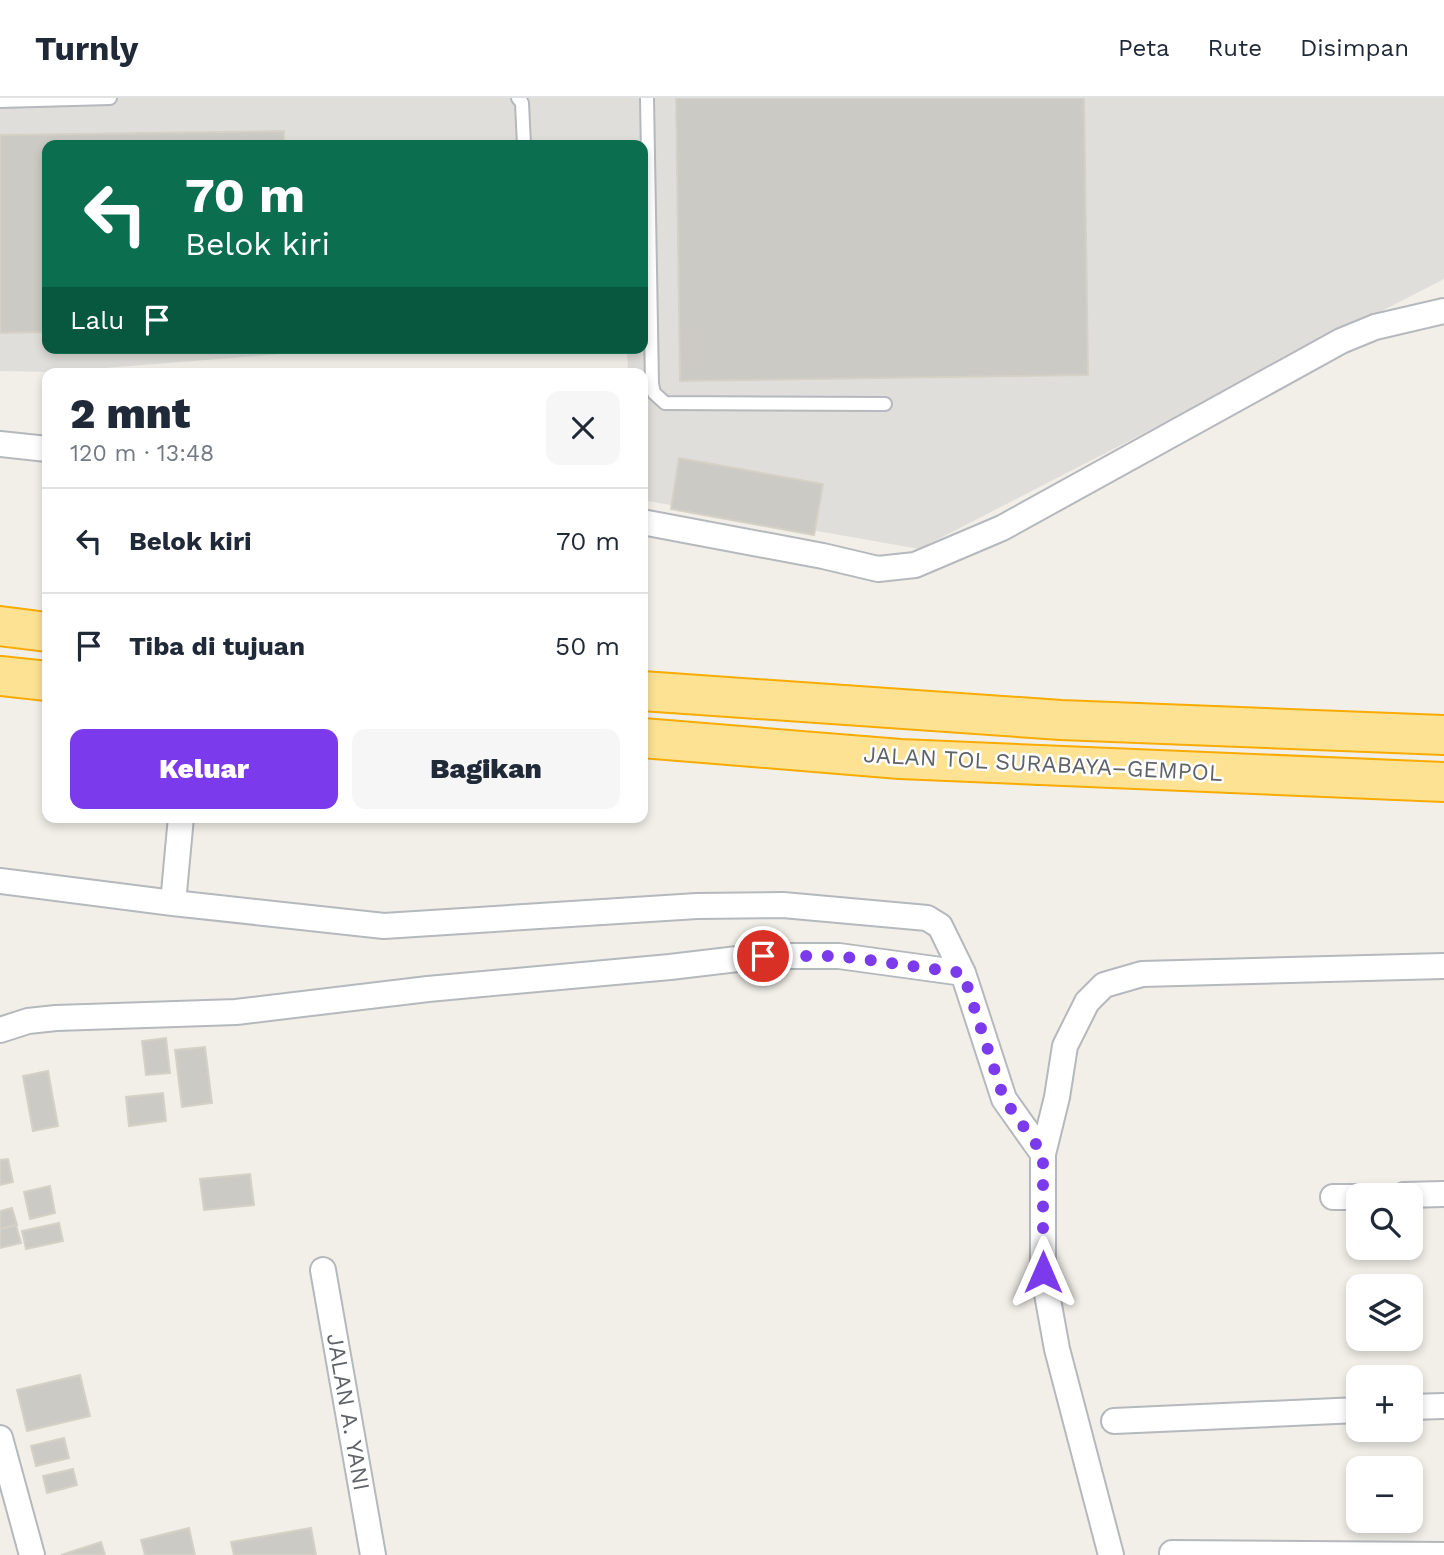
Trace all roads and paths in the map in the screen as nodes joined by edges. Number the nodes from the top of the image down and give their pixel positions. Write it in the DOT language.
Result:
graph roads {
  1 [pos="110,98"];
  2 [pos="518,98"];
  3 [pos="647,98"];
  4 [pos="4,100"];
  5 [pos="524,140"];
  6 [pos="648,140"];
  7 [pos="648,155"];
  8 [pos="1444,311"];
  9 [pos="885,404"];
  10 [pos="0,444"];
  11 [pos="42,448"];
  12 [pos="648,523"];
  13 [pos="0,626"];
  14 [pos="42,631"];
  15 [pos="0,676"];
  16 [pos="42,680"];
  17 [pos="648,691"];
  18 [pos="1444,735"];
  19 [pos="648,738"];
  20 [pos="1444,782"];
  21 [pos="180,823"];
  22 [pos="0,881"];
  23 [pos="173,903"];
  24 [pos="1444,966"];
  25 [pos="963,973"];
  26 [pos="0,1030"];
  27 [pos="1043,1154"];
  28 [pos="1444,1194"];
  29 [pos="1423,1195"];
  30 [pos="1346,1196"];
  31 [pos="1333,1197"];
  32 [pos="323,1270"];
  33 [pos="1444,1406"];
  34 [pos="1423,1407"];
  35 [pos="1346,1411"];
  36 [pos="1114,1421"];
  37 [pos="0,1438"];
  38 [pos="5,1477"];
  39 [pos="1171,1553"];
  40 [pos="33,1555"];
  41 [pos="373,1555"];
  42 [pos="1111,1555"];
  43 [pos="1444,1555"];
  1 -- 4 [label="lane"];
  2 -- 5 [label="lane"];
  3 -- 6 [label="lane"];
  7 -- 9 [label="lane"];
  8 -- 12 [label="street"];
  10 -- 11 [label="street"];
  13 -- 14 [label="highway"];
  15 -- 16 [label="highway"];
  17 -- 18 [label="highway, JALAN TOL SURABAYA–GEMPOL"];
  19 -- 20 [label="highway, JALAN TOL SURABAYA–GEMPOL"];
  21 -- 23 [label="street"];
  22 -- 23 [label="street"];
  23 -- 25 [label="street"];
  24 -- 27 [label="street"];
  25 -- 26 [label="street"];
  25 -- 27 [label="street"];
  27 -- 42 [label="street"];
  28 -- 29 [label="street"];
  30 -- 31 [label="street"];
  32 -- 41 [label="street, JALAN A. YANI"];
  33 -- 34 [label="street"];
  35 -- 36 [label="street"];
  37 -- 38 [label="street"];
  38 -- 40 [label="street"];
  39 -- 43 [label="street"];
}
